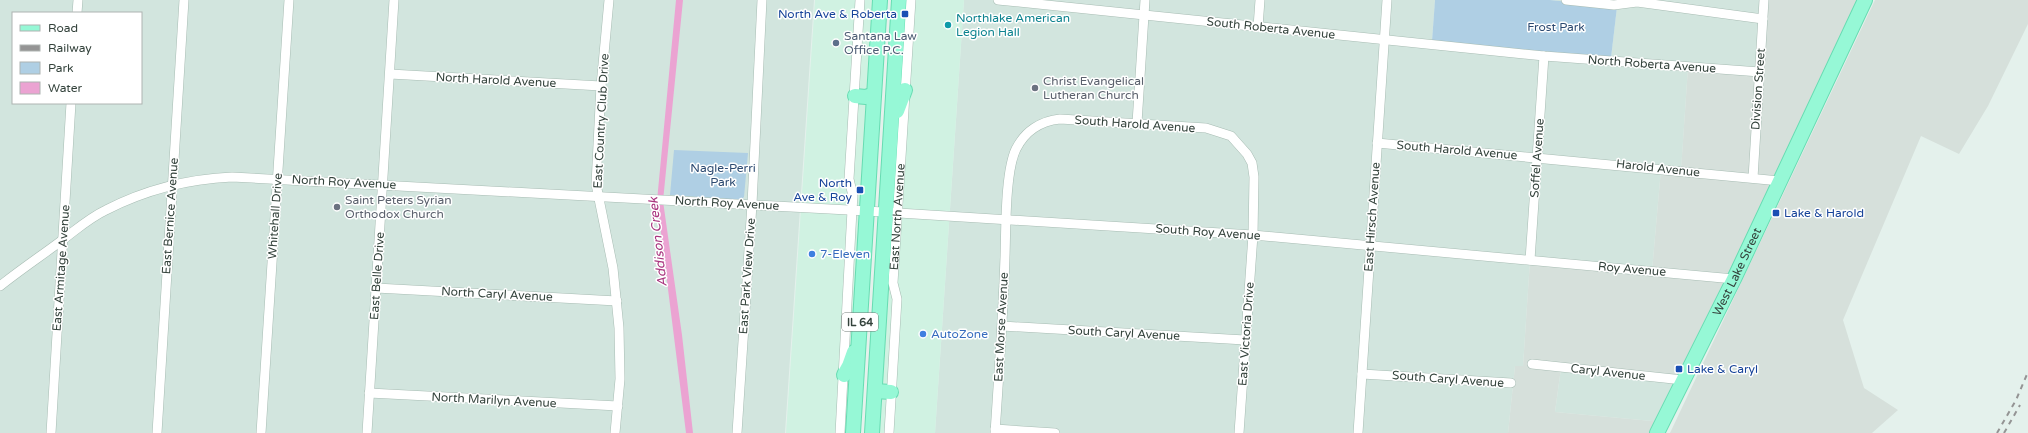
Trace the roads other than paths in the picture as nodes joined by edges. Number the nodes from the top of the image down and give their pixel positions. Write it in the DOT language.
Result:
graph roads {
  1 [pos="78,0"];
  2 [pos="184,0"];
  3 [pos="289,0"];
  4 [pos="394,0"];
  5 [pos="609,0"];
  6 [pos="762,0"];
  7 [pos="860,0"];
  8 [pos="880,0"];
  9 [pos="899,0"];
  10 [pos="911,0"];
  11 [pos="998,0"];
  12 [pos="1145,0"];
  13 [pos="1260,0"];
  14 [pos="1387,0"];
  15 [pos="1566,0"];
  16 [pos="1764,0"];
  17 [pos="1865,0"];
  18 [pos="1021,1"];
  19 [pos="1628,1"];
  20 [pos="77,12"];
  21 [pos="1144,15"];
  22 [pos="1763,19"];
  23 [pos="1258,26"];
  24 [pos="1384,39"];
  25 [pos="1544,56"];
  26 [pos="1760,72"];
  27 [pos="390,74"];
  28 [pos="601,86"];
  29 [pos="905,90"];
  30 [pos="874,94"];
  31 [pos="855,96"];
  32 [pos="72,104"];
  33 [pos="1137,123"];
  34 [pos="891,131"];
  35 [pos="1377,143"];
  36 [pos="1536,156"];
  37 [pos="277,178"];
  38 [pos="1753,178"];
  39 [pos="1780,181"];
  40 [pos="383,184"];
  41 [pos="172,185"];
  42 [pos="598,196"];
  43 [pos="752,204"];
  44 [pos="852,210"];
  45 [pos="867,211"];
  46 [pos="891,212"];
  47 [pos="1007,220"];
  48 [pos="1253,234"];
  49 [pos="63,239"];
  50 [pos="1371,245"];
  51 [pos="1530,260"];
  52 [pos="1734,279"];
  53 [pos="0,286"];
  54 [pos="376,288"];
  55 [pos="617,301"];
  56 [pos="1002,326"];
  57 [pos="859,338"];
  58 [pos="1245,340"];
  59 [pos="1532,364"];
  60 [pos="1362,374"];
  61 [pos="844,375"];
  62 [pos="1683,380"];
  63 [pos="1511,383"];
  64 [pos="875,391"];
  65 [pos="891,392"];
  66 [pos="369,393"];
  67 [pos="618,406"];
  68 [pos="995,431"];
  69 [pos="51,433"];
  70 [pos="157,433"];
  71 [pos="261,433"];
  72 [pos="367,433"];
  73 [pos="615,433"];
  74 [pos="736,433"];
  75 [pos="840,433"];
  76 [pos="853,433"];
  77 [pos="872,433"];
  78 [pos="889,433"];
  79 [pos="1055,433"];
  80 [pos="1239,433"];
  81 [pos="1358,433"];
  82 [pos="1657,433"];
  1 -- 20 [label="street"];
  2 -- 41 [label="street, East Bernice Avenue"];
  3 -- 37 [label="street, Whitehall Drive"];
  4 -- 27 [label="street, East Belle Drive"];
  5 -- 28 [label="street, East Country Club Drive"];
  6 -- 43 [label="street, East Park View Drive"];
  7 -- 31 [label="street"];
  8 -- 30 [label="main road, IL 64"];
  9 -- 34 [label="main road, East North Avenue / IL 64"];
  10 -- 29 [label="street, East North Avenue"];
  11 -- 18 [label="street, South Roberta Avenue"];
  12 -- 21 [label="street"];
  13 -- 23 [label="street"];
  14 -- 24 [label="street, East Hirsch Avenue"];
  15 -- 19 [label="street"];
  16 -- 22 [label="street, Division Street"];
  17 -- 39 [label="main road, West Lake Street"];
  18 -- 21 [label="street, South Roberta Avenue"];
  19 -- 22 [label="street"];
  21 -- 23 [label="street, South Roberta Avenue"];
  21 -- 33 [label="street"];
  22 -- 26 [label="street, Division Street"];
  23 -- 24 [label="street, South Roberta Avenue"];
  24 -- 25 [label="street, South Roberta Avenue"];
  24 -- 35 [label="street, East Hirsch Avenue"];
  25 -- 26 [label="street, North Roberta Avenue"];
  25 -- 36 [label="street, Soffel Avenue"];
  26 -- 38 [label="street, Division Street"];
  27 -- 28 [label="street, North Harold Avenue"];
  27 -- 40 [label="street, East Belle Drive"];
  28 -- 42 [label="street, East Country Club Drive"];
  29 -- 34 [label="main road"];
  29 -- 46 [label="street, East North Avenue"];
  30 -- 31 [label="main road"];
  30 -- 45 [label="main road, IL 64"];
  31 -- 44 [label="street"];
  32 -- 49 [label="street, East Armitage Avenue"];
  33 -- 47 [label="street, South Harold Avenue"];
  33 -- 48 [label="street, South Harold Avenue"];
  34 -- 46 [label="main road, East North Avenue / IL 64"];
  35 -- 36 [label="street, South Harold Avenue"];
  35 -- 50 [label="street, East Hirsch Avenue"];
  36 -- 38 [label="street, Harold Avenue"];
  36 -- 51 [label="street, Soffel Avenue"];
  37 -- 40 [label="street, North Roy Avenue"];
  37 -- 41 [label="street, North Roy Avenue"];
  37 -- 71 [label="street, Whitehall Drive"];
  38 -- 39 [label="street, Harold Avenue"];
  39 -- 52 [label="main road, West Lake Street"];
  40 -- 42 [label="street, North Roy Avenue"];
  40 -- 54 [label="street, East Belle Drive"];
  41 -- 49 [label="street, North Roy Avenue"];
  41 -- 70 [label="street, East Bernice Avenue"];
  42 -- 43 [label="street, North Roy Avenue"];
  42 -- 55 [label="street, East Country Club Drive"];
  43 -- 44 [label="street, North Roy Avenue"];
  43 -- 74 [label="street, East Park View Drive"];
  44 -- 45 [label="street, North Roy Avenue"];
  44 -- 61 [label="street"];
  45 -- 46 [label="street, North Roy Avenue"];
  45 -- 57 [label="main road, IL 64"];
  46 -- 47 [label="street, South Roy Avenue"];
  46 -- 64 [label="main road, East North Avenue / IL 64"];
  46 -- 65 [label="street, East North Avenue"];
  47 -- 48 [label="street, South Roy Avenue"];
  47 -- 56 [label="street, East Morse Avenue"];
  48 -- 50 [label="street, South Roy Avenue"];
  48 -- 58 [label="street, East Victoria Drive"];
  49 -- 53 [label="street, North Roy Avenue"];
  49 -- 69 [label="street, East Armitage Avenue"];
  50 -- 51 [label="street, South Roy Avenue"];
  50 -- 60 [label="street, East Hirsch Avenue"];
  51 -- 52 [label="street, Roy Avenue"];
  52 -- 62 [label="main road, West Lake Street"];
  54 -- 55 [label="street, North Caryl Avenue"];
  54 -- 66 [label="street, East Belle Drive"];
  55 -- 67 [label="street, East Country Club Drive"];
  56 -- 58 [label="street, South Caryl Avenue"];
  56 -- 68 [label="street, East Morse Avenue"];
  57 -- 61 [label="main road"];
  57 -- 76 [label="main road, IL 64"];
  58 -- 80 [label="street, East Victoria Drive"];
  59 -- 62 [label="street, Caryl Avenue"];
  60 -- 63 [label="street, South Caryl Avenue"];
  60 -- 81 [label="street, East Hirsch Avenue"];
  61 -- 75 [label="street"];
  62 -- 82 [label="main road, West Lake Street"];
  64 -- 65 [label="main road"];
  64 -- 77 [label="main road, East North Avenue / IL 64"];
  65 -- 78 [label="street, East North Avenue"];
  66 -- 67 [label="street, North Marilyn Avenue"];
  66 -- 72 [label="street, East Belle Drive"];
  67 -- 73 [label="street, East Country Club Drive"];
  68 -- 79 [label="street"];
}
